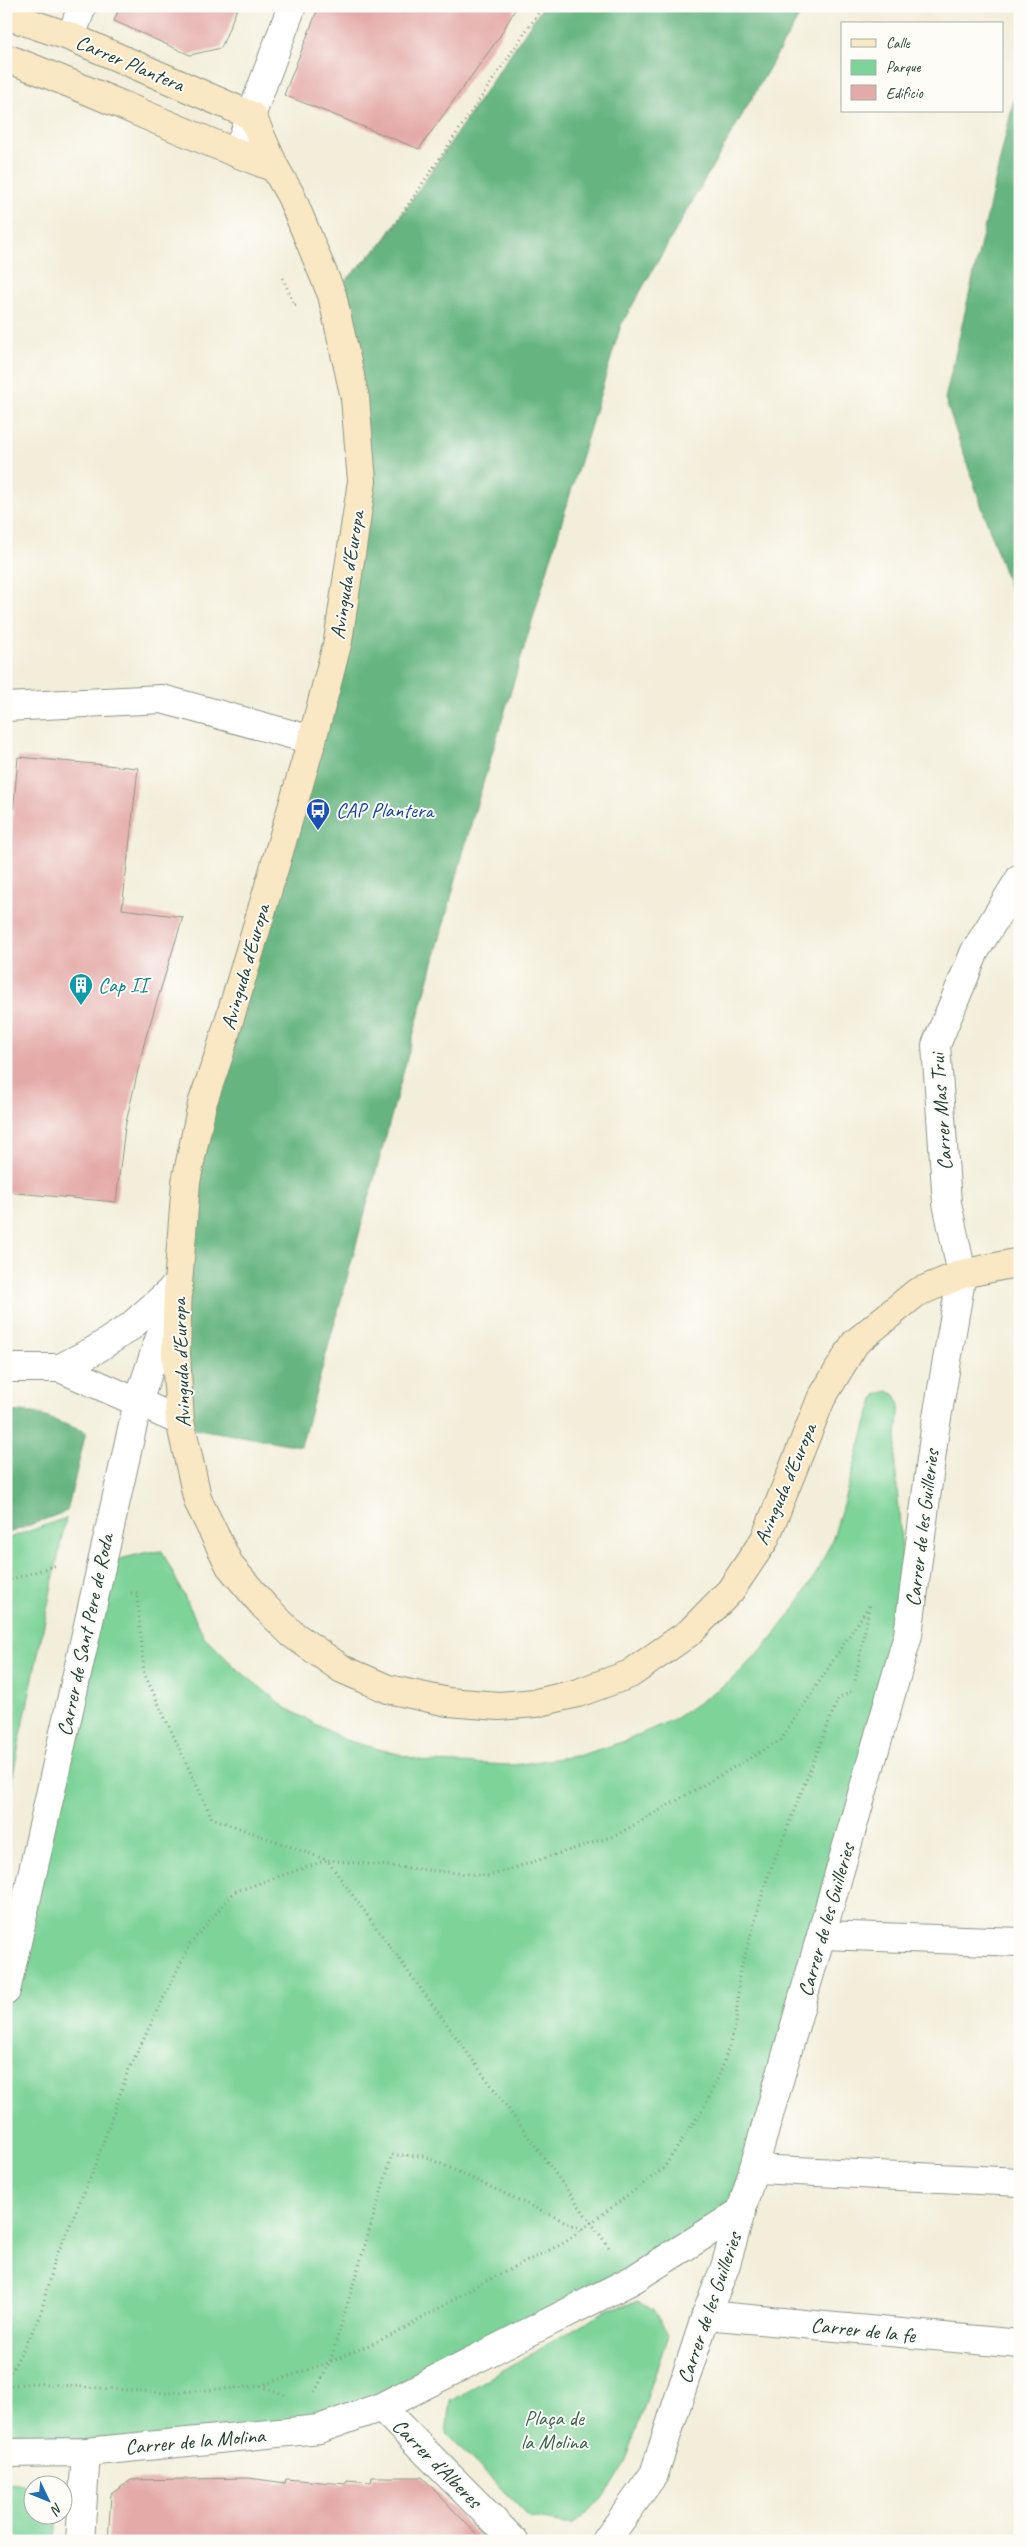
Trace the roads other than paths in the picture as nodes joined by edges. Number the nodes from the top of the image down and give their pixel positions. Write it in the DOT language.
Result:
graph roads {
  1 [pos="82,6"];
  2 [pos="292,6"];
  3 [pos="6,15"];
  4 [pos="71,37"];
  5 [pos="6,58"];
  6 [pos="252,116"];
  7 [pos="236,154"];
  8 [pos="275,168"];
  9 [pos="6,708"];
  10 [pos="312,740"];
  11 [pos="1020,878"];
  12 [pos="1020,1262"];
  13 [pos="962,1274"];
  14 [pos="178,1284"];
  15 [pos="6,1368"];
  16 [pos="60,1368"];
  17 [pos="138,1402"];
  18 [pos="180,1422"];
  19 [pos="822,1934"];
  20 [pos="1020,1942"];
  21 [pos="6,1991"];
  22 [pos="754,2170"];
  23 [pos="1020,2182"];
  24 [pos="742,2211"];
  25 [pos="706,2315"];
  26 [pos="1020,2344"];
  27 [pos="381,2407"];
  28 [pos="86,2452"];
  29 [pos="6,2453"];
  30 [pos="80,2541"];
  31 [pos="514,2541"];
  32 [pos="606,2541"];
  1 -- 4 [label="street"];
  2 -- 6 [label="street"];
  3 -- 4 [label="street, Carrer Plantera"];
  4 -- 6 [label="street, Carrer Plantera"];
  5 -- 7 [label="street, Carrer Plantera"];
  6 -- 7 [label="street"];
  6 -- 8 [label="street"];
  7 -- 8 [label="street, Carrer Plantera"];
  8 -- 10 [label="street, Avinguda d'Europa"];
  9 -- 10 [label="street"];
  10 -- 14 [label="street, Avinguda d'Europa"];
  11 -- 13 [label="street, Carrer Mas Trui"];
  12 -- 13 [label="street, Avinguda d'Europa"];
  13 -- 18 [label="street, Avinguda d'Europa"];
  13 -- 19 [label="street, Carrer de les Guilleries"];
  14 -- 16 [label="street"];
  14 -- 17 [label="street, Carrer de Sant Pere de Roda"];
  14 -- 18 [label="street, Avinguda d'Europa"];
  15 -- 16 [label="street"];
  16 -- 17 [label="street"];
  17 -- 18 [label="street"];
  17 -- 21 [label="street, Carrer de Sant Pere de Roda"];
  19 -- 20 [label="street"];
  19 -- 22 [label="street, Carrer de les Guilleries"];
  22 -- 23 [label="street"];
  22 -- 24 [label="street, Carrer de les Guilleries"];
  24 -- 25 [label="street, Carrer de les Guilleries"];
  24 -- 27 [label="street"];
  25 -- 26 [label="street, Carrer de la fe"];
  25 -- 32 [label="street, Carrer de les Guilleries"];
  27 -- 28 [label="street, Carrer de la Molina"];
  27 -- 31 [label="street, Carrer d'Alberes"];
  28 -- 29 [label="street, Carrer de la Molina"];
  28 -- 30 [label="street"];
}
